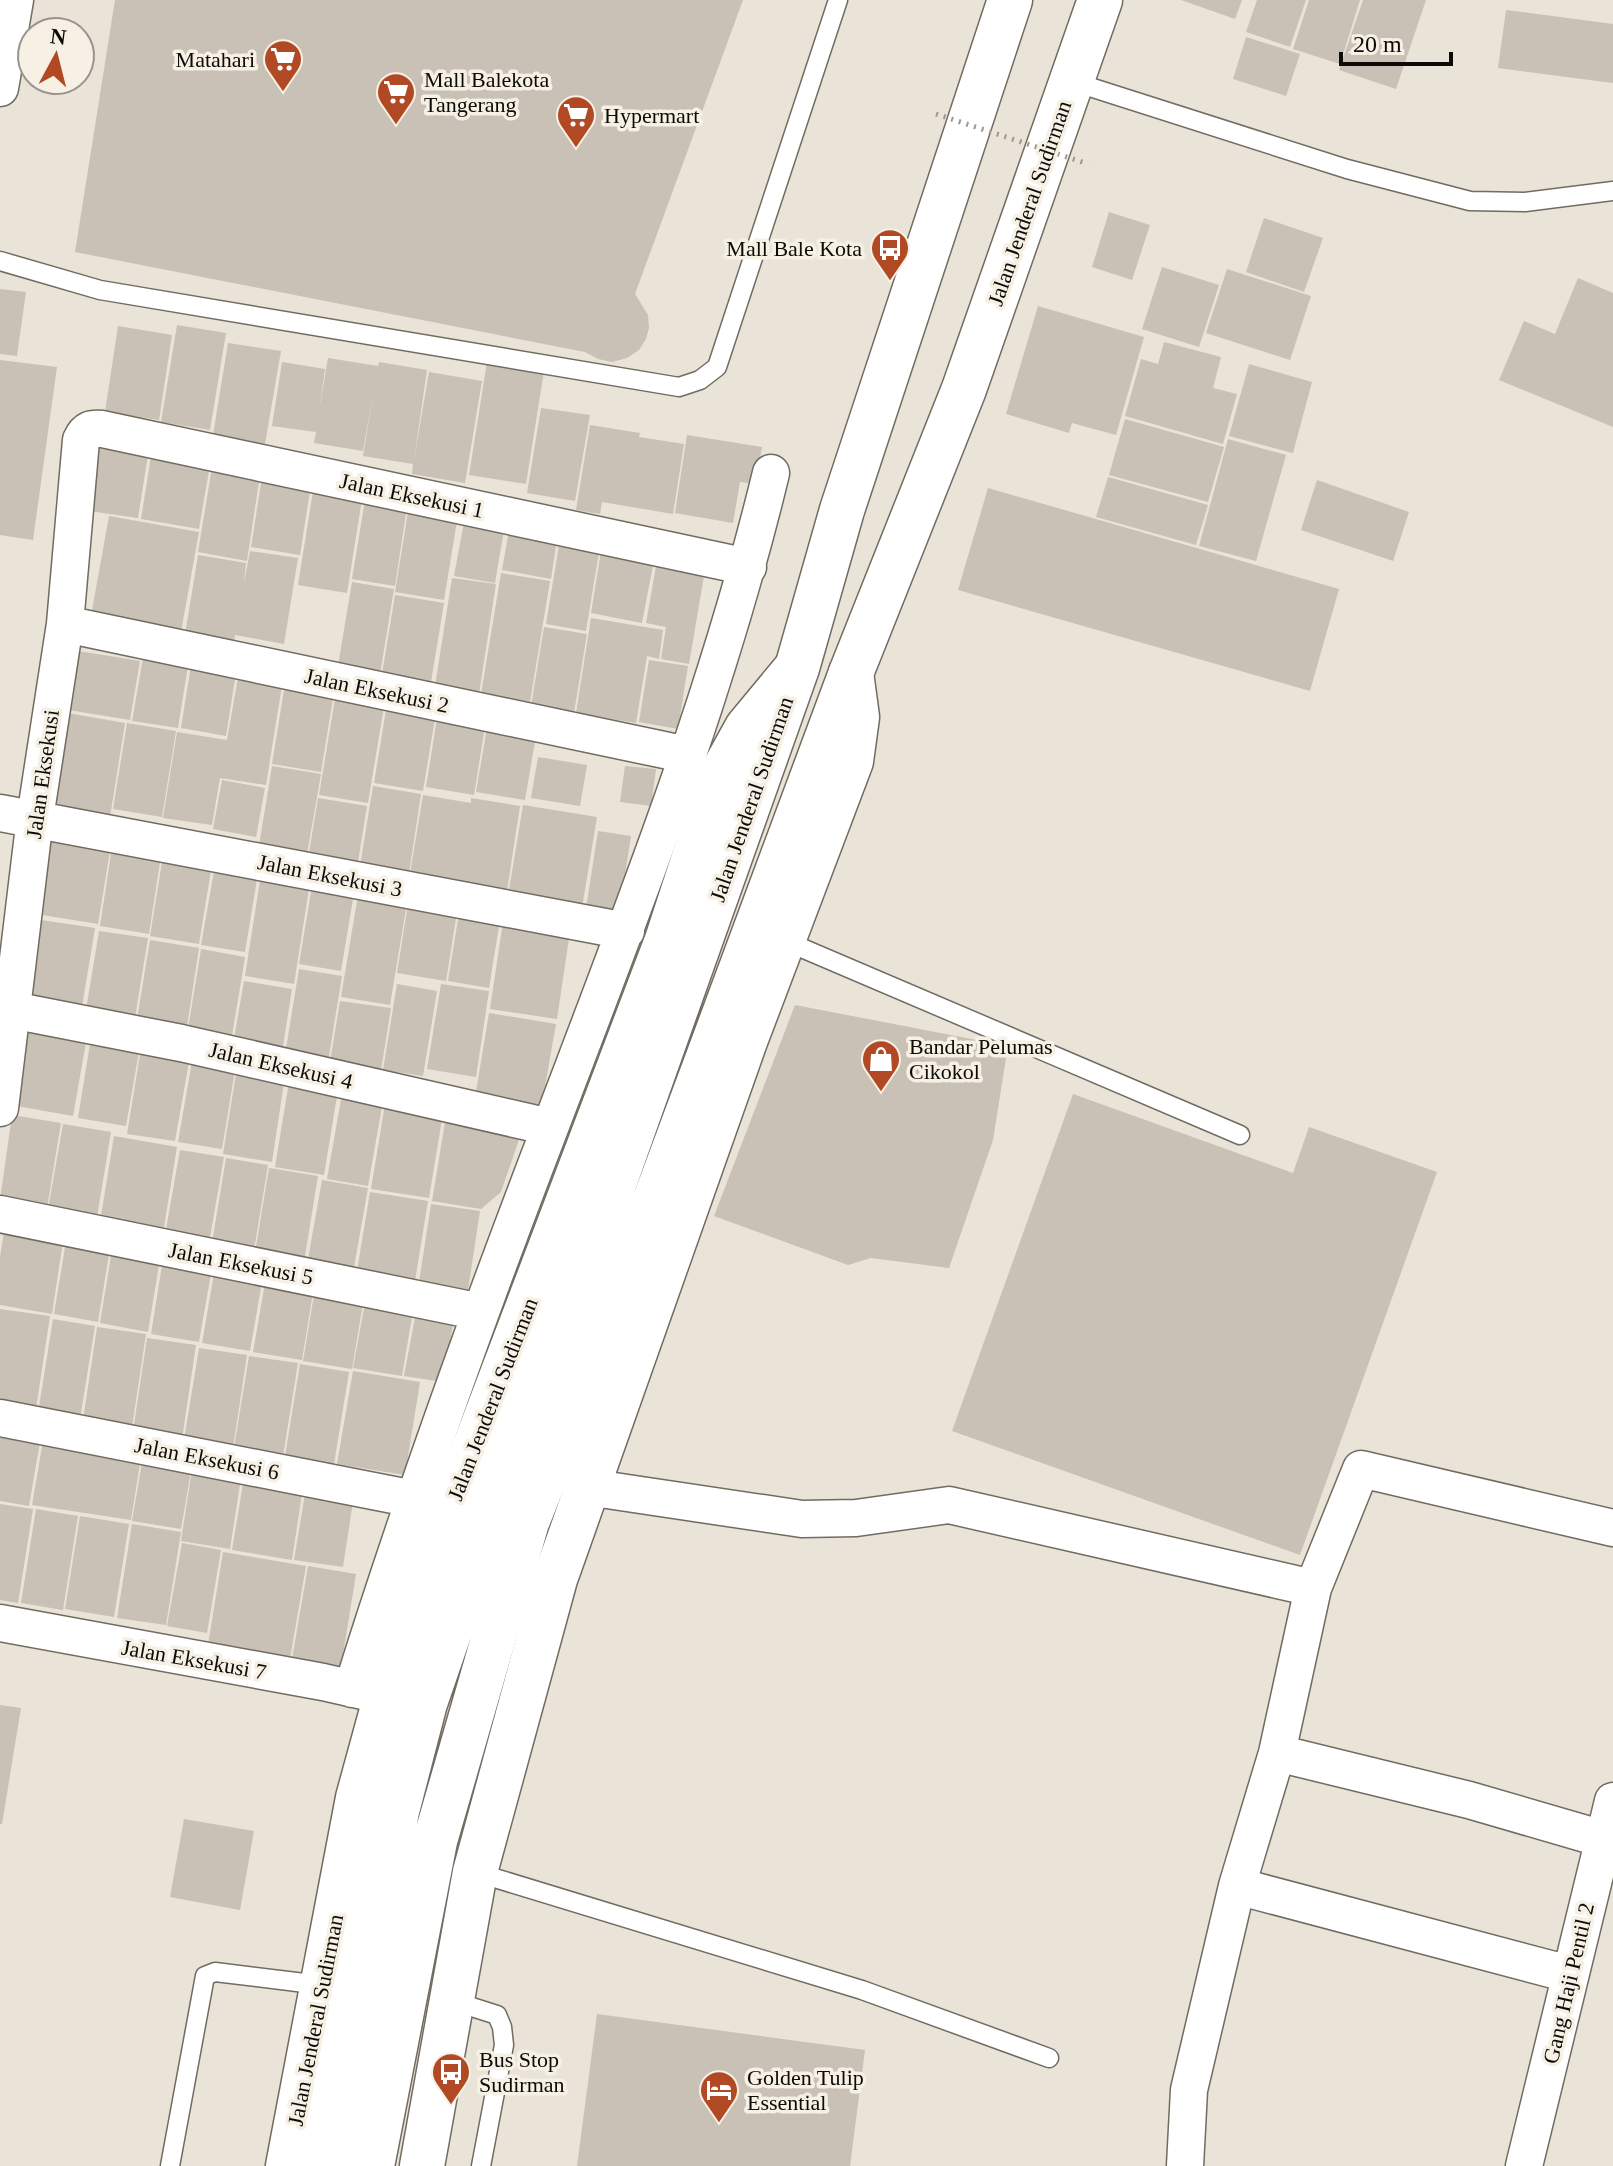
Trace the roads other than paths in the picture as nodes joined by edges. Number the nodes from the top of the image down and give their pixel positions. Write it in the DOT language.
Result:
graph roads {
  1 [pos="15,0"];
  2 [pos="838,0"];
  3 [pos="1010,0"];
  4 [pos="1100,0"];
  5 [pos="1071,81"];
  6 [pos="0,88"];
  7 [pos="1613,191"];
  8 [pos="0,261"];
  9 [pos="81,440"];
  10 [pos="771,473"];
  11 [pos="748,567"];
  12 [pos="65,624"];
  13 [pos="797,668"];
  14 [pos="851,673"];
  15 [pos="688,755"];
  16 [pos="18,815"];
  17 [pos="626,931"];
  18 [pos="783,940"];
  19 [pos="12,1010"];
  20 [pos="606,1040"];
  21 [pos="0,1108"];
  22 [pos="550,1127"];
  23 [pos="1240,1135"];
  24 [pos="0,1214"];
  25 [pos="481,1312"];
  26 [pos="0,1418"];
  27 [pos="587,1487"];
  28 [pos="414,1499"];
  29 [pos="1613,1528"];
  30 [pos="1313,1588"];
  31 [pos="0,1623"];
  32 [pos="370,1693"];
  33 [pos="1277,1753"];
  34 [pos="1613,1801"];
  35 [pos="1603,1839"];
  36 [pos="475,1872"];
  37 [pos="1237,1886"];
  38 [pos="1569,1974"];
  39 [pos="321,1985"];
  40 [pos="453,2001"];
  41 [pos="1049,2058"];
  42 [pos="170,2166"];
  43 [pos="288,2166"];
  44 [pos="328,2166"];
  45 [pos="372,2166"];
  46 [pos="422,2166"];
  47 [pos="481,2166"];
  48 [pos="1185,2166"];
  49 [pos="1524,2166"];
  1 -- 6 [label="street"];
  2 -- 8 [label="lane"];
  3 -- 13 [label="main road, Jalan Jenderal Sudirman"];
  4 -- 5 [label="main road, Jalan Jenderal Sudirman"];
  5 -- 7 [label="lane"];
  5 -- 14 [label="main road, Jalan Jenderal Sudirman"];
  9 -- 11 [label="street, Jalan Eksekusi 1"];
  9 -- 12 [label="street, Jalan Eksekusi"];
  10 -- 11 [label="street"];
  11 -- 15 [label="street"];
  12 -- 15 [label="street, Jalan Eksekusi 2"];
  12 -- 16 [label="street, Jalan Eksekusi"];
  13 -- 20 [label="main road, Jalan Jenderal Sudirman"];
  13 -- 44 [label="main road, Jalan Jenderal Sudirman"];
  14 -- 18 [label="main road, Jalan Jenderal Sudirman"];
  14 -- 45 [label="main road, Jalan Jenderal Sudirman"];
  15 -- 17 [label="street"];
  16 -- 17 [label="street, Jalan Eksekusi 3"];
  16 -- 19 [label="street, Jalan Eksekusi"];
  17 -- 20 [label="street"];
  18 -- 23 [label="lane"];
  18 -- 27 [label="main road, Jalan Jenderal Sudirman"];
  19 -- 21 [label="street, Jalan Eksekusi"];
  19 -- 22 [label="street, Jalan Eksekusi 4"];
  20 -- 22 [label="street"];
  20 -- 32 [label="main road, Jalan Jenderal Sudirman"];
  22 -- 25 [label="street"];
  24 -- 25 [label="street, Jalan Eksekusi 5"];
  25 -- 28 [label="street"];
  26 -- 28 [label="street, Jalan Eksekusi 6"];
  27 -- 30 [label="street"];
  27 -- 36 [label="main road, Jalan Jenderal Sudirman"];
  28 -- 32 [label="street"];
  29 -- 30 [label="street"];
  30 -- 33 [label="street"];
  31 -- 32 [label="street, Jalan Eksekusi 7"];
  32 -- 39 [label="main road, Jalan Jenderal Sudirman"];
  33 -- 35 [label="street"];
  33 -- 37 [label="street"];
  34 -- 35 [label="street, Gang Haji Pentil 2"];
  35 -- 38 [label="street, Gang Haji Pentil 2"];
  36 -- 40 [label="main road, Jalan Jenderal Sudirman"];
  36 -- 41 [label="lane"];
  37 -- 38 [label="street"];
  37 -- 48 [label="street"];
  38 -- 49 [label="street, Gang Haji Pentil 2"];
  39 -- 42 [label="lane"];
  39 -- 43 [label="main road, Jalan Jenderal Sudirman"];
  40 -- 46 [label="main road, Jalan Jenderal Sudirman"];
  40 -- 47 [label="lane"];
}
